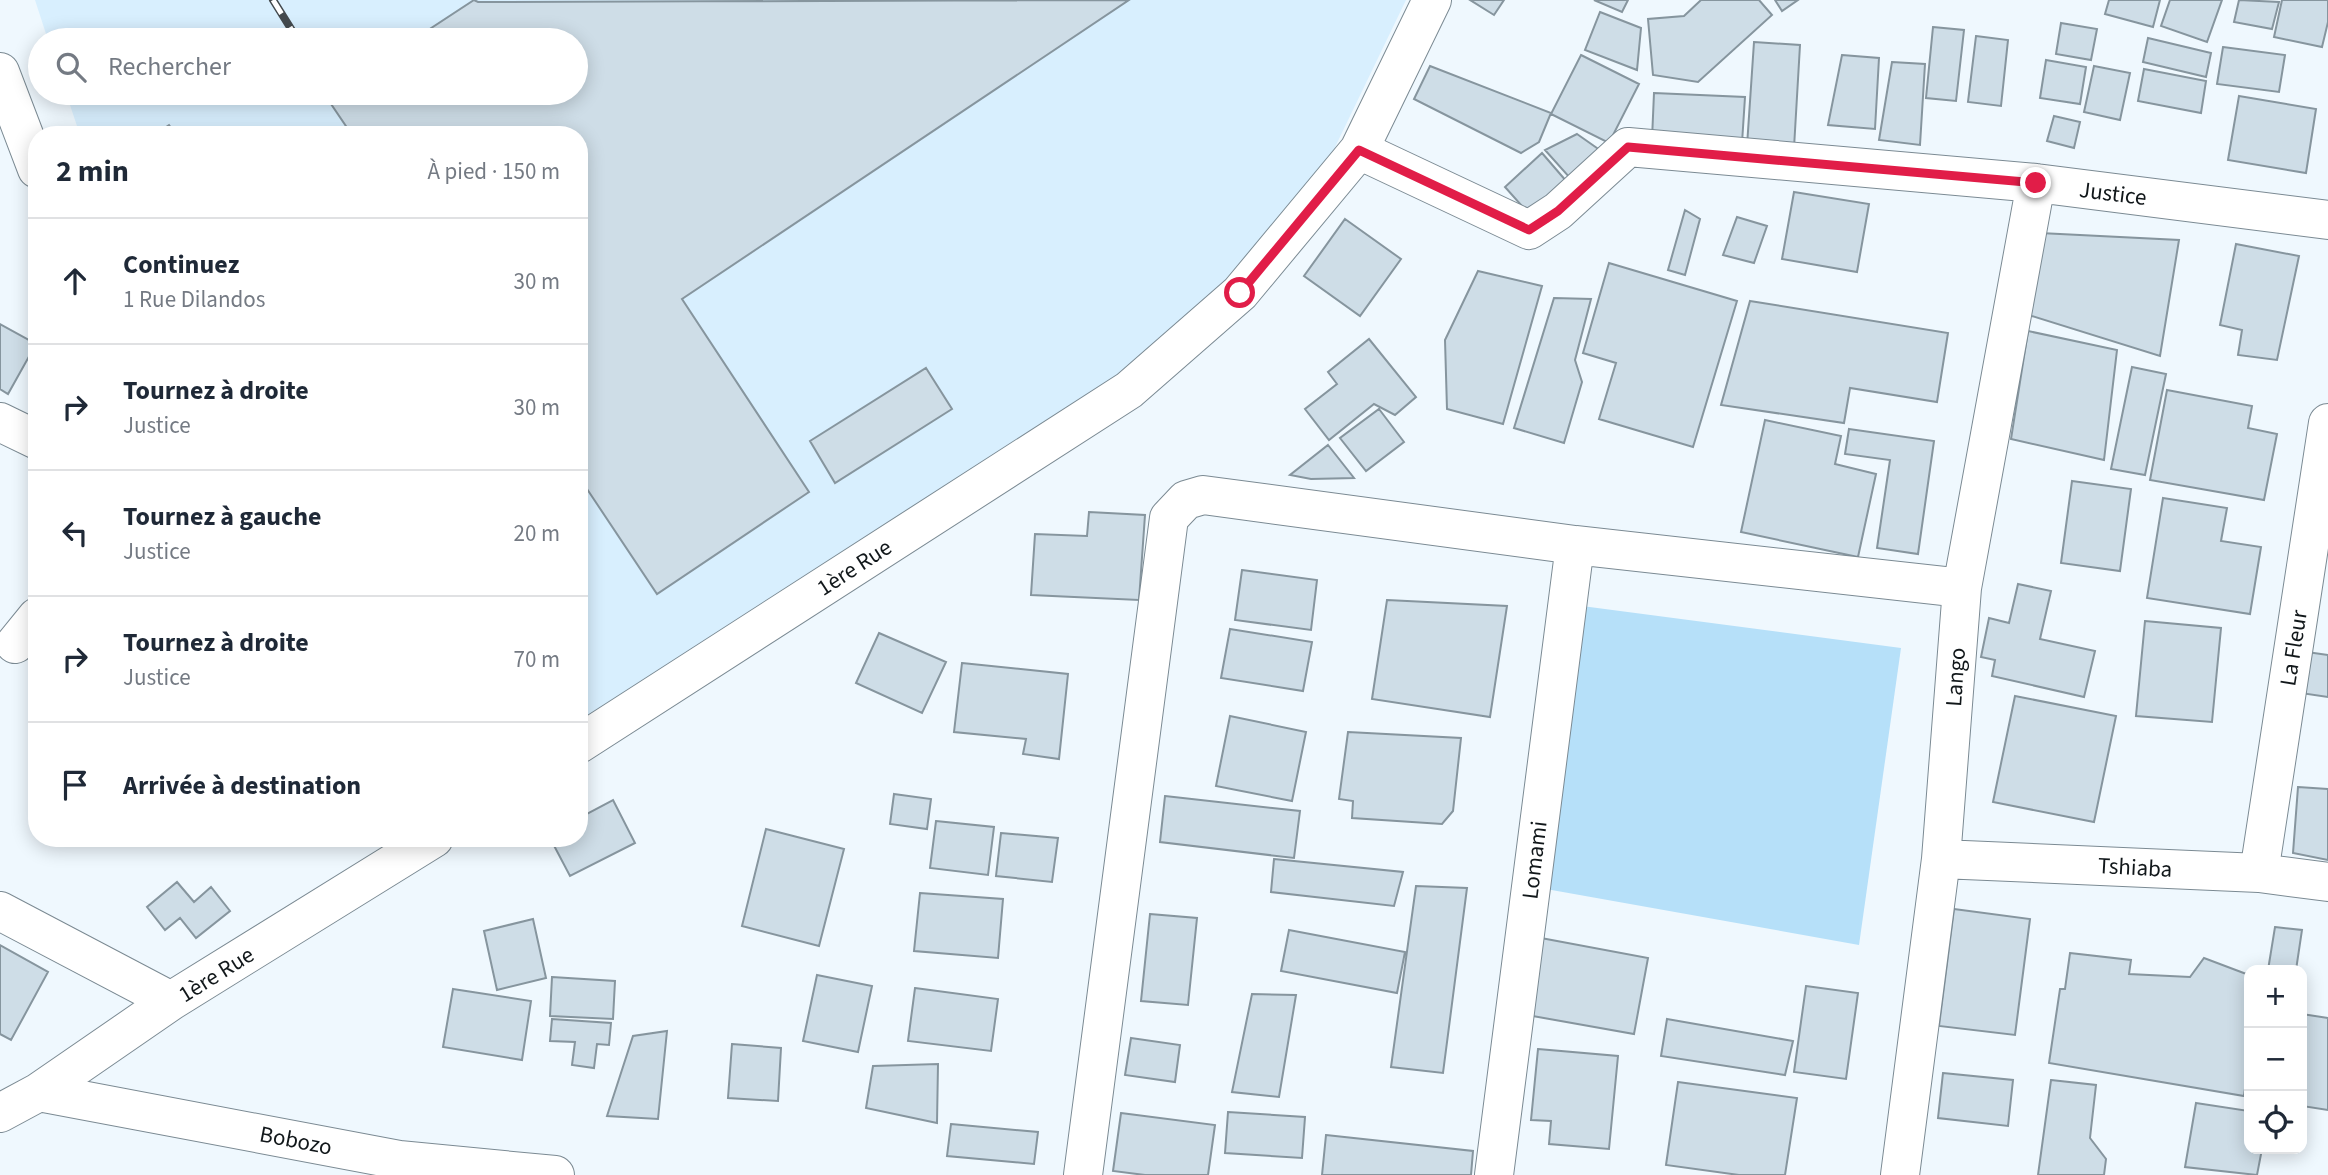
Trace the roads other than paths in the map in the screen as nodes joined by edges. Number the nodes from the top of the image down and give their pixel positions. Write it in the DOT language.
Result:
graph roads {
  1 [pos="1432,0"];
  2 [pos="0,72"];
  3 [pos="28,145"];
  4 [pos="1359,150"];
  5 [pos="2036,183"];
  6 [pos="2328,220"];
  7 [pos="0,422"];
  8 [pos="2328,424"];
  9 [pos="28,436"];
  10 [pos="1575,545"];
  11 [pos="1962,588"];
  12 [pos="588,738"];
  13 [pos="410,847"];
  14 [pos="1941,859"];
  15 [pos="2259,873"];
  16 [pos="2328,882"];
  17 [pos="0,911"];
  18 [pos="171,1001"];
  19 [pos="38,1092"];
  20 [pos="0,1112"];
  21 [pos="555,1175"];
  22 [pos="1083,1175"];
  23 [pos="1494,1175"];
  24 [pos="1900,1175"];
  1 -- 4 [label="street, 1ère Rue"];
  2 -- 3 [label="street"];
  4 -- 5 [label="street, Justice"];
  4 -- 12 [label="street, 1ère Rue"];
  5 -- 6 [label="street, Justice"];
  5 -- 11 [label="street, Lango"];
  7 -- 9 [label="street"];
  8 -- 15 [label="street, La Fleur"];
  10 -- 11 [label="street"];
  10 -- 22 [label="street"];
  10 -- 23 [label="street, Lomami"];
  11 -- 14 [label="street, Lango"];
  13 -- 18 [label="street, 1ère Rue"];
  14 -- 15 [label="street, Tshiaba"];
  14 -- 24 [label="street, Lango"];
  15 -- 16 [label="street, Tshiaba"];
  17 -- 18 [label="street"];
  18 -- 19 [label="street, 1ère Rue"];
  19 -- 20 [label="street, 1ère Rue"];
  19 -- 21 [label="street, Bobozo"];
}
